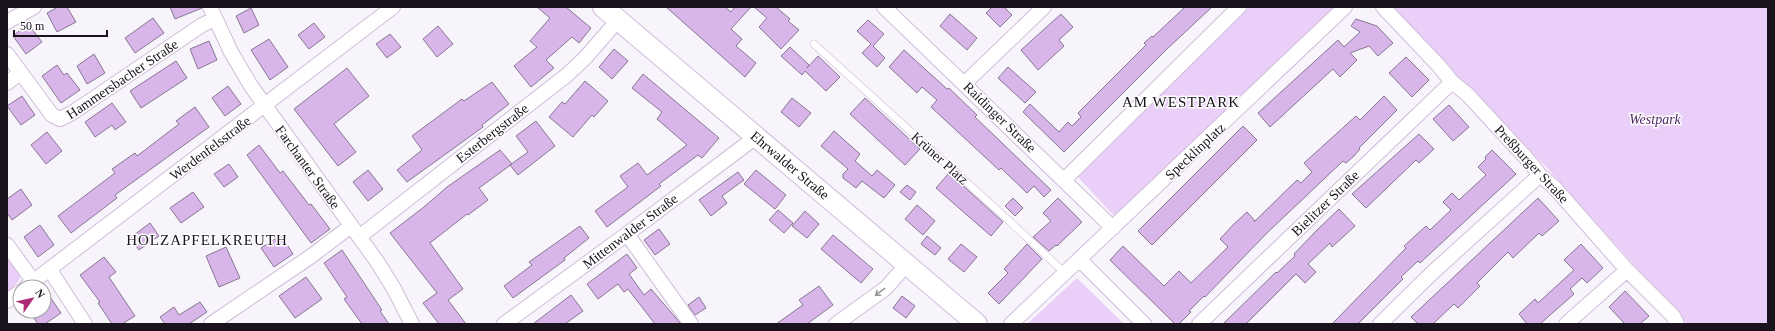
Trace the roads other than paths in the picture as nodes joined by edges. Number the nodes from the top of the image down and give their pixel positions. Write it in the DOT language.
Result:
graph roads {
  1 [pos="34,7"];
  2 [pos="393,7"];
  3 [pos="603,7"];
  4 [pos="884,7"];
  5 [pos="1044,7"];
  6 [pos="1239,7"];
  7 [pos="1345,7"];
  8 [pos="1383,7"];
  9 [pos="212,13"];
  10 [pos="618,20"];
  11 [pos="7,22"];
  12 [pos="814,44"];
  13 [pos="7,54"];
  14 [pos="20,73"];
  15 [pos="1452,82"];
  16 [pos="7,83"];
  17 [pos="965,83"];
  18 [pos="264,106"];
  19 [pos="754,135"];
  20 [pos="1540,175"];
  21 [pos="1065,179"];
  22 [pos="351,226"];
  23 [pos="1114,228"];
  24 [pos="627,234"];
  25 [pos="359,237"];
  26 [pos="7,245"];
  27 [pos="1079,259"];
  28 [pos="907,264"];
  29 [pos="50,270"];
  30 [pos="1627,270"];
  31 [pos="1065,273"];
  32 [pos="27,279"];
  33 [pos="37,279"];
  34 [pos="85,324"];
  35 [pos="211,324"];
  36 [pos="412,324"];
  37 [pos="504,324"];
  38 [pos="691,324"];
  39 [pos="836,324"];
  40 [pos="977,324"];
  41 [pos="1011,324"];
  42 [pos="1144,324"];
  43 [pos="1199,324"];
  44 [pos="1380,324"];
  45 [pos="1566,324"];
  46 [pos="1677,324"];
  1 -- 11 [label="street"];
  2 -- 18 [label="street, Werdenfelsstraße"];
  3 -- 10 [label="street, Ehrwalder Straße"];
  4 -- 17 [label="street, Raidinger Straße"];
  5 -- 17 [label="street"];
  6 -- 21 [label="street"];
  7 -- 23 [label="street, Specklinplatz"];
  8 -- 15 [label="street, Preßburger Straße"];
  9 -- 14 [label="street, Hammersbacher Straße"];
  9 -- 18 [label="street, Farchanter Straße"];
  10 -- 19 [label="street, Ehrwalder Straße"];
  10 -- 25 [label="street, Esterbergstraße"];
  12 -- 31 [label="lane, Krüner Platz"];
  13 -- 14 [label="street, Hammersbacher Straße"];
  14 -- 16 [label="street"];
  15 -- 20 [label="street, Preßburger Straße"];
  15 -- 43 [label="street, Bielitzer Straße"];
  17 -- 21 [label="street, Raidinger Straße"];
  18 -- 22 [label="street, Farchanter Straße"];
  18 -- 29 [label="street, Werdenfelsstraße"];
  19 -- 24 [label="street, Mittenwalder Straße"];
  19 -- 28 [label="street, Ehrwalder Straße"];
  20 -- 30 [label="street, Preßburger Straße"];
  20 -- 44 [label="street"];
  21 -- 23 [label="street, Raidinger Straße"];
  22 -- 25 [label="street, Farchanter Straße"];
  22 -- 35 [label="street"];
  23 -- 27 [label="street"];
  24 -- 37 [label="street, Mittenwalder Straße"];
  24 -- 38 [label="street"];
  25 -- 36 [label="street, Farchanter Straße"];
  26 -- 32 [label="street"];
  27 -- 31 [label="street"];
  27 -- 42 [label="street"];
  28 -- 39 [label="street, one-way"];
  28 -- 40 [label="street, Ehrwalder Straße"];
  29 -- 33 [label="street, Werdenfelsstraße"];
  29 -- 34 [label="street"];
  30 -- 45 [label="street"];
  30 -- 46 [label="street, Preßburger Straße"];
  31 -- 41 [label="street"];
}
